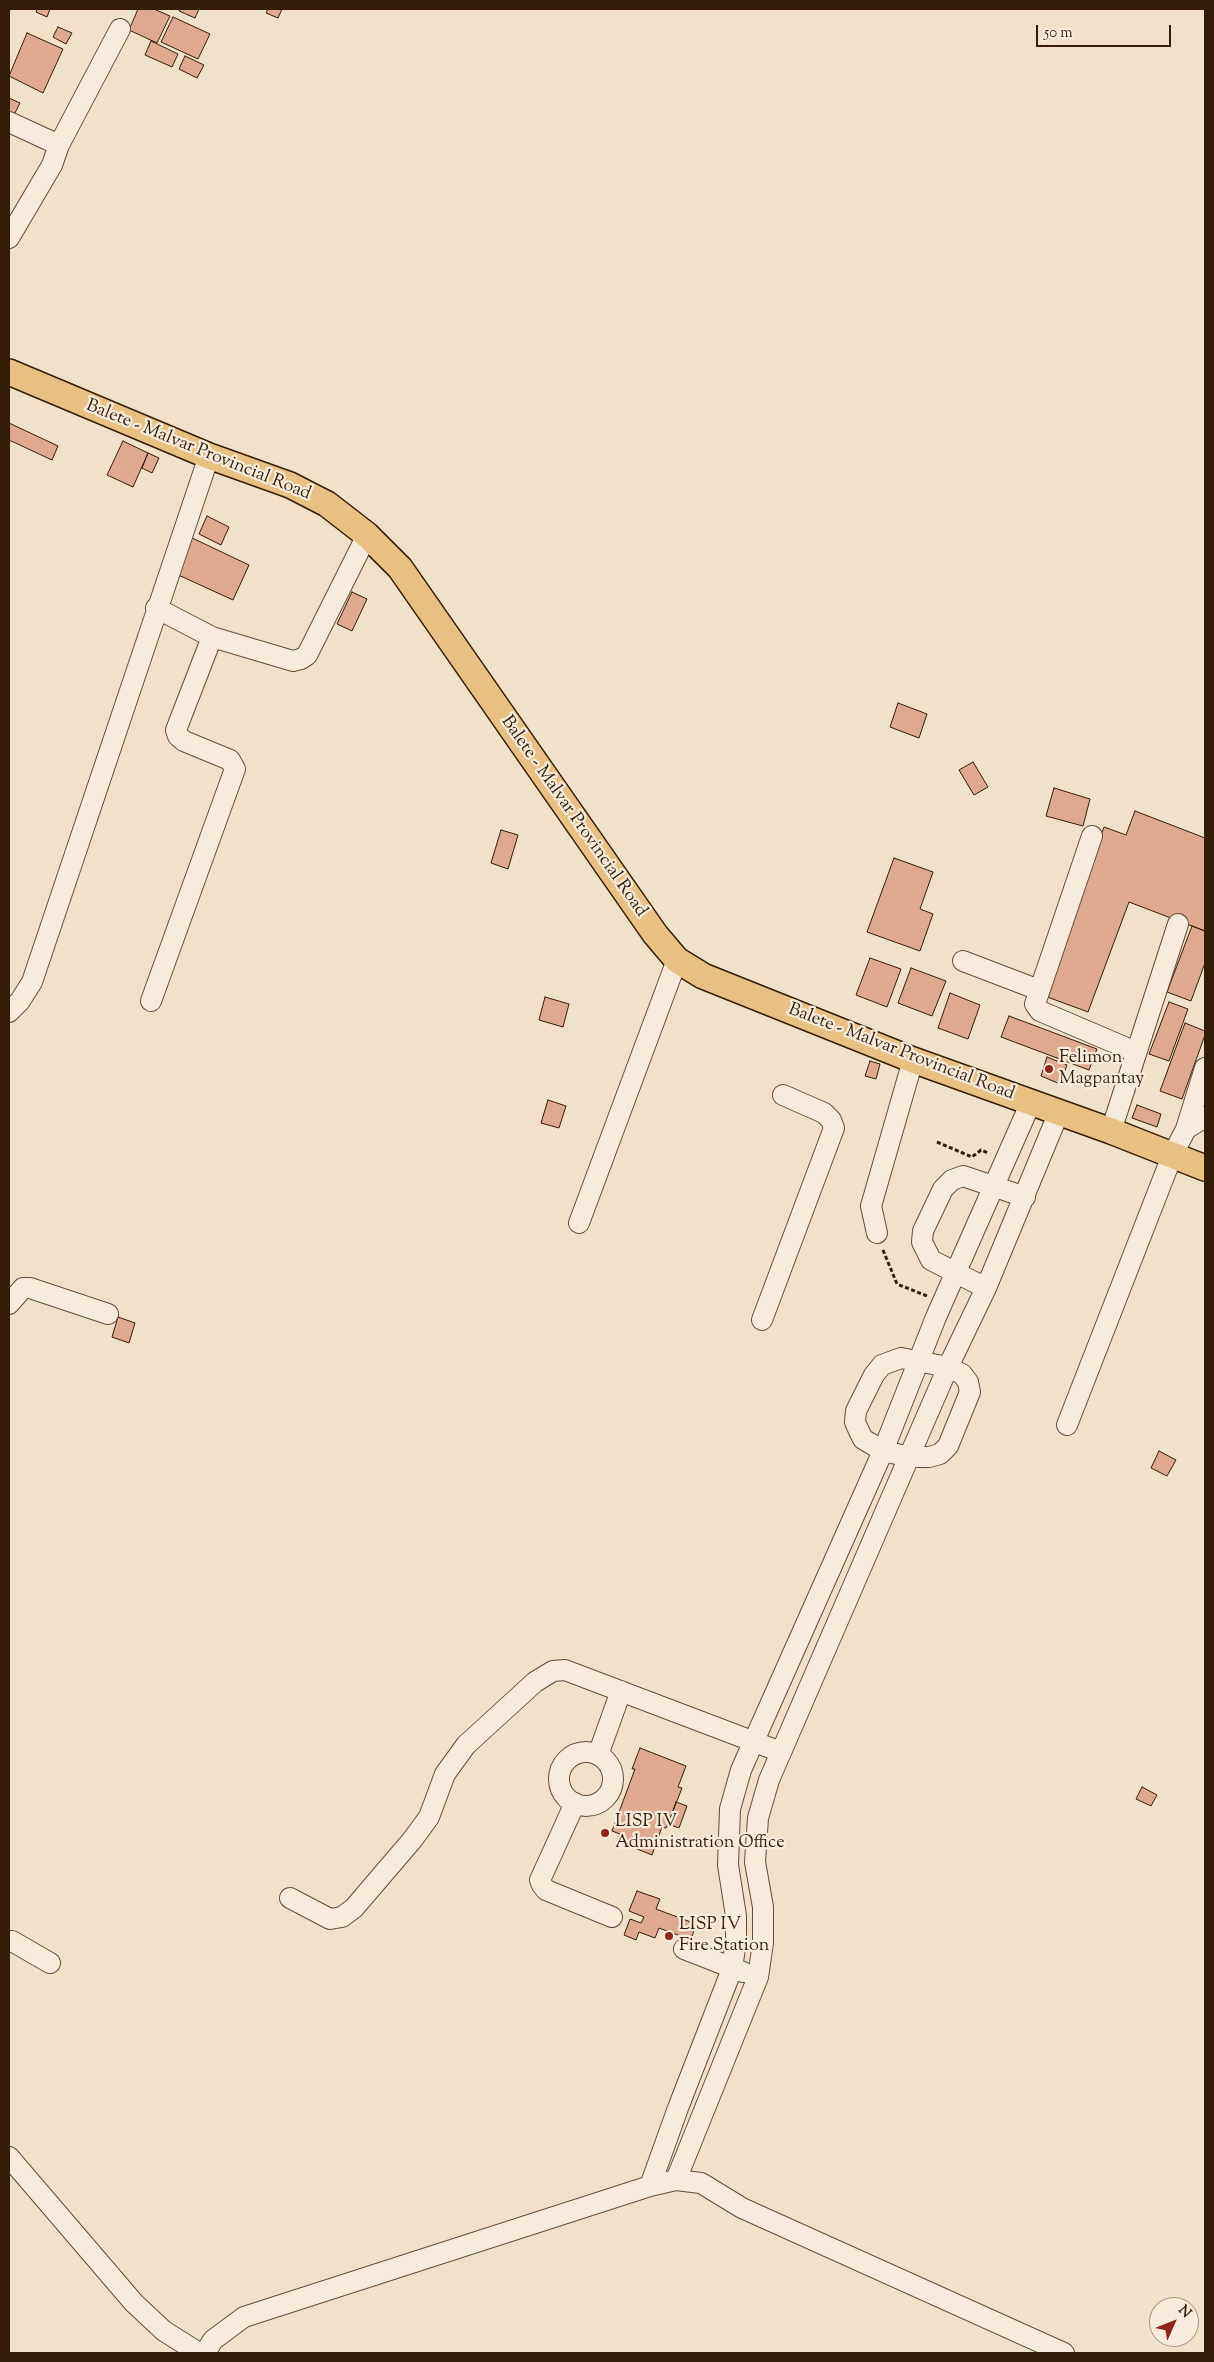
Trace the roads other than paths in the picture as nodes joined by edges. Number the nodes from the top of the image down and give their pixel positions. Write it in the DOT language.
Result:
graph roads {
  1 [pos="120,29"];
  2 [pos="9,122"];
  3 [pos="59,145"];
  4 [pos="9,238"];
  5 [pos="9,372"];
  6 [pos="209,456"];
  7 [pos="367,534"];
  8 [pos="156,608"];
  9 [pos="212,637"];
  10 [pos="1092,836"];
  11 [pos="1178,924"];
  12 [pos="677,960"];
  13 [pos="963,961"];
  14 [pos="1039,990"];
  15 [pos="151,1001"];
  16 [pos="9,1012"];
  17 [pos="1136,1052"];
  18 [pos="913,1060"];
  19 [pos="1205,1068"];
  20 [pos="783,1095"];
  21 [pos="1031,1102"];
  22 [pos="1059,1112"];
  23 [pos="1205,1117"];
  24 [pos="1186,1129"];
  25 [pos="1111,1131"];
  26 [pos="1172,1156"];
  27 [pos="1205,1168"];
  28 [pos="993,1185"];
  29 [pos="1025,1198"];
  30 [pos="579,1223"];
  31 [pos="877,1233"];
  32 [pos="956,1274"];
  33 [pos="986,1288"];
  34 [pos="9,1304"];
  35 [pos="108,1314"];
  36 [pos="762,1320"];
  37 [pos="918,1362"];
  38 [pos="948,1367"];
  39 [pos="1067,1425"];
  40 [pos="883,1451"];
  41 [pos="910,1457"];
  42 [pos="621,1692"];
  43 [pos="753,1742"];
  44 [pos="781,1752"];
  45 [pos="598,1755"];
  46 [pos="574,1804"];
  47 [pos="290,1898"];
  48 [pos="612,1917"];
  49 [pos="9,1942"];
  50 [pos="684,1950"];
  51 [pos="50,1962"];
  52 [pos="732,1969"];
  53 [pos="758,1977"];
  54 [pos="9,2157"];
  55 [pos="676,2180"];
  56 [pos="650,2186"];
  57 [pos="198,2353"];
  58 [pos="205,2353"];
  59 [pos="1064,2353"];
  1 -- 3 [label="street"];
  2 -- 3 [label="street"];
  3 -- 4 [label="street"];
  5 -- 6 [label="main road, Balete - Malvar Provincial Road"];
  6 -- 7 [label="main road, Balete - Malvar Provincial Road"];
  6 -- 8 [label="street"];
  7 -- 9 [label="street"];
  7 -- 12 [label="main road, Balete - Malvar Provincial Road"];
  8 -- 9 [label="street"];
  8 -- 16 [label="street"];
  9 -- 15 [label="street"];
  10 -- 14 [label="street"];
  11 -- 17 [label="street"];
  12 -- 18 [label="main road, Balete - Malvar Provincial Road"];
  12 -- 30 [label="street"];
  13 -- 14 [label="street"];
  14 -- 17 [label="street"];
  17 -- 25 [label="street"];
  18 -- 21 [label="main road, Balete - Malvar Provincial Road"];
  18 -- 31 [label="street"];
  19 -- 24 [label="street"];
  20 -- 36 [label="street"];
  21 -- 22 [label="main road, Balete - Malvar Provincial Road"];
  21 -- 28 [label="street"];
  22 -- 25 [label="main road, Balete - Malvar Provincial Road"];
  22 -- 29 [label="street"];
  23 -- 24 [label="street"];
  24 -- 26 [label="street"];
  25 -- 26 [label="main road, Balete - Malvar Provincial Road"];
  26 -- 27 [label="main road, Balete - Malvar Provincial Road"];
  26 -- 39 [label="street"];
  28 -- 29 [label="street"];
  28 -- 32 [label="street"];
  28 -- 32 [label="street"];
  29 -- 33 [label="street"];
  32 -- 33 [label="street"];
  32 -- 37 [label="street"];
  33 -- 38 [label="street"];
  34 -- 35 [label="street"];
  37 -- 38 [label="street"];
  37 -- 40 [label="street"];
  37 -- 40 [label="street"];
  38 -- 41 [label="street"];
  38 -- 41 [label="street"];
  40 -- 41 [label="street"];
  40 -- 43 [label="street"];
  41 -- 44 [label="street"];
  42 -- 43 [label="street"];
  42 -- 45 [label="street"];
  42 -- 47 [label="street"];
  43 -- 44 [label="street"];
  43 -- 52 [label="street"];
  44 -- 53 [label="street"];
  45 -- 46 [label="street"];
  45 -- 46 [label="street"];
  46 -- 48 [label="street"];
  49 -- 51 [label="street"];
  50 -- 52 [label="street"];
  52 -- 53 [label="street"];
  52 -- 56 [label="street"];
  53 -- 55 [label="street"];
  54 -- 57 [label="street"];
  55 -- 56 [label="street"];
  55 -- 59 [label="street"];
  56 -- 58 [label="street"];
}
